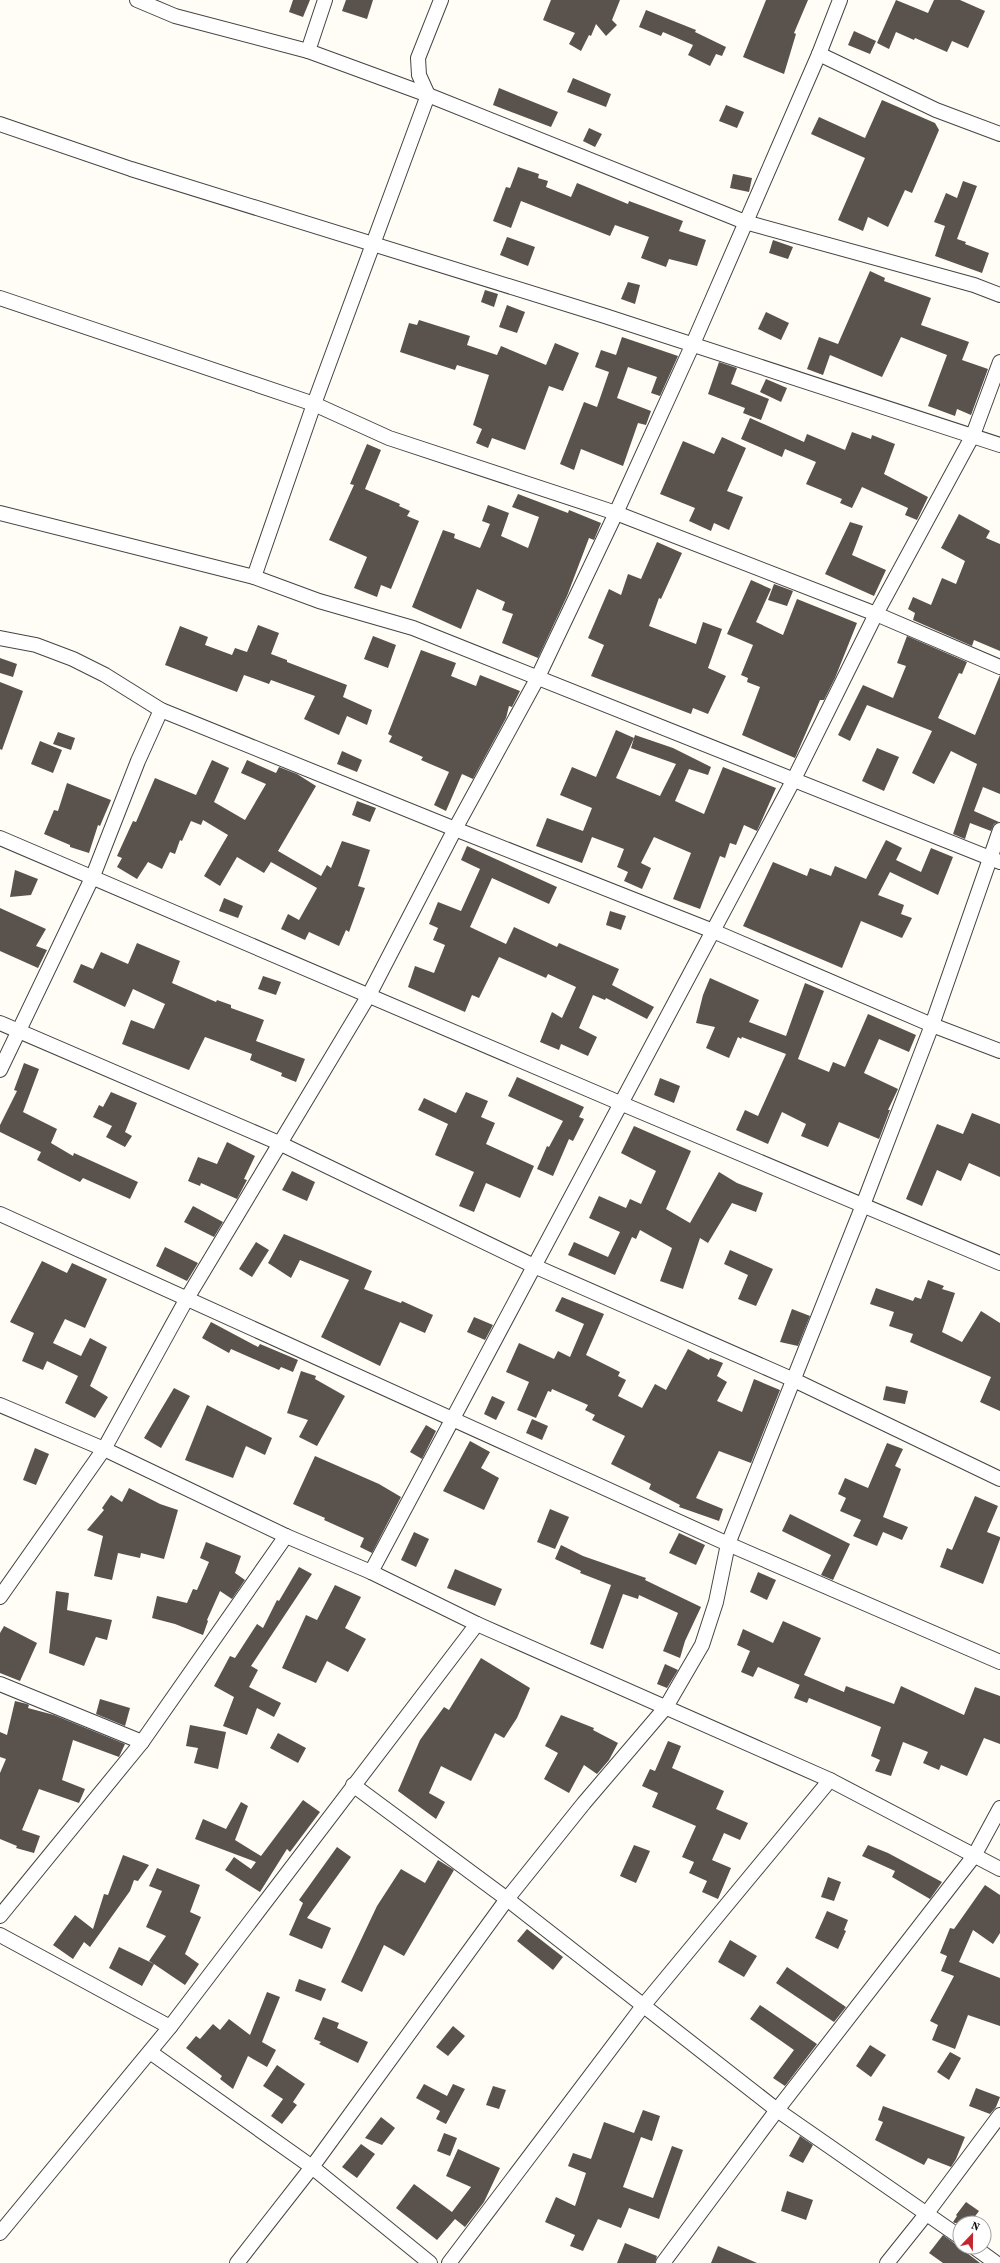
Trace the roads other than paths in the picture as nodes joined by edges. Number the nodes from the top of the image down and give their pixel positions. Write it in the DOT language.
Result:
graph roads {
  1 [pos="137,0"];
  2 [pos="324,0"];
  3 [pos="440,0"];
  4 [pos="840,0"];
  5 [pos="308,51"];
  6 [pos="819,54"];
  7 [pos="428,95"];
  8 [pos="0,124"];
  9 [pos="1000,134"];
  10 [pos="745,222"];
  11 [pos="373,244"];
  12 [pos="1000,295"];
  13 [pos="0,298"];
  14 [pos="692,346"];
  15 [pos="1000,362"];
  16 [pos="314,404"];
  17 [pos="973,435"];
  18 [pos="1000,445"];
  19 [pos="0,513"];
  20 [pos="616,513"];
  21 [pos="254,577"];
  22 [pos="876,614"];
  23 [pos="0,638"];
  24 [pos="1000,667"];
  25 [pos="537,679"];
  26 [pos="161,710"];
  27 [pos="793,781"];
  28 [pos="455,829"];
  29 [pos="1000,830"];
  30 [pos="0,838"];
  31 [pos="994,860"];
  32 [pos="93,876"];
  33 [pos="713,931"];
  34 [pos="369,995"];
  35 [pos="0,1023"];
  36 [pos="932,1025"];
  37 [pos="18,1030"];
  38 [pos="1000,1051"];
  39 [pos="0,1070"];
  40 [pos="620,1103"];
  41 [pos="279,1143"];
  42 [pos="863,1205"];
  43 [pos="0,1214"];
  44 [pos="1000,1263"];
  45 [pos="534,1266"];
  46 [pos="186,1300"];
  47 [pos="794,1380"];
  48 [pos="0,1405"];
  49 [pos="452,1419"];
  50 [pos="104,1449"];
  51 [pos="1000,1479"];
  52 [pos="286,1536"];
  53 [pos="728,1544"];
  54 [pos="371,1572"];
  55 [pos="0,1597"];
  56 [pos="477,1624"];
  57 [pos="1000,1662"];
  58 [pos="0,1684"];
  59 [pos="666,1707"];
  60 [pos="142,1742"];
  61 [pos="830,1780"];
  62 [pos="353,1785"];
  63 [pos="1000,1808"];
  64 [pos="974,1856"];
  65 [pos="1000,1869"];
  66 [pos="507,1899"];
  67 [pos="0,1916"];
  68 [pos="0,1935"];
  69 [pos="643,2006"];
  70 [pos="170,2027"];
  71 [pos="150,2052"];
  72 [pos="777,2110"];
  73 [pos="1000,2115"];
  74 [pos="312,2167"];
  75 [pos="927,2213"];
  76 [pos="952,2231"];
  77 [pos="0,2233"];
  78 [pos="985,2255"];
  79 [pos="237,2263"];
  80 [pos="430,2263"];
  81 [pos="449,2263"];
  82 [pos="663,2263"];
  83 [pos="887,2263"];
  84 [pos="996,2263"];
  1 -- 5 [label="street"];
  2 -- 5 [label="street"];
  3 -- 7 [label="street"];
  4 -- 6 [label="street"];
  5 -- 7 [label="street"];
  6 -- 9 [label="street"];
  6 -- 10 [label="street"];
  7 -- 10 [label="street"];
  7 -- 11 [label="street"];
  8 -- 11 [label="street"];
  10 -- 12 [label="street"];
  10 -- 14 [label="street"];
  11 -- 14 [label="street"];
  11 -- 16 [label="street"];
  13 -- 16 [label="street"];
  14 -- 17 [label="street"];
  14 -- 20 [label="street"];
  15 -- 17 [label="street"];
  16 -- 20 [label="street"];
  16 -- 21 [label="street"];
  17 -- 18 [label="street"];
  17 -- 22 [label="street"];
  19 -- 21 [label="street"];
  20 -- 22 [label="street"];
  20 -- 25 [label="street"];
  21 -- 25 [label="street"];
  22 -- 24 [label="street"];
  22 -- 27 [label="street"];
  23 -- 26 [label="street"];
  25 -- 27 [label="street"];
  25 -- 28 [label="street"];
  26 -- 28 [label="street"];
  26 -- 32 [label="street"];
  27 -- 31 [label="street"];
  27 -- 33 [label="street"];
  28 -- 33 [label="street"];
  28 -- 34 [label="street"];
  29 -- 31 [label="street"];
  30 -- 32 [label="street"];
  31 -- 36 [label="street"];
  32 -- 34 [label="street"];
  32 -- 37 [label="street"];
  33 -- 36 [label="street"];
  33 -- 40 [label="street"];
  34 -- 40 [label="street"];
  34 -- 41 [label="street"];
  35 -- 37 [label="street"];
  36 -- 38 [label="street"];
  36 -- 42 [label="street"];
  37 -- 39 [label="street"];
  37 -- 41 [label="street"];
  40 -- 42 [label="street"];
  40 -- 45 [label="street"];
  41 -- 45 [label="street"];
  41 -- 46 [label="street"];
  42 -- 44 [label="street"];
  42 -- 47 [label="street"];
  43 -- 46 [label="street"];
  45 -- 47 [label="street"];
  45 -- 49 [label="street"];
  46 -- 49 [label="street"];
  46 -- 50 [label="street"];
  47 -- 51 [label="street"];
  47 -- 53 [label="street"];
  48 -- 50 [label="street"];
  49 -- 53 [label="street"];
  49 -- 54 [label="street"];
  50 -- 52 [label="street"];
  50 -- 55 [label="street"];
  52 -- 54 [label="street"];
  52 -- 60 [label="street"];
  53 -- 57 [label="street"];
  53 -- 59 [label="street"];
  54 -- 56 [label="street"];
  56 -- 59 [label="street"];
  56 -- 62 [label="street"];
  58 -- 60 [label="street"];
  59 -- 61 [label="street"];
  59 -- 66 [label="street"];
  60 -- 67 [label="street"];
  61 -- 64 [label="street"];
  61 -- 69 [label="street"];
  62 -- 66 [label="street"];
  62 -- 70 [label="street"];
  63 -- 64 [label="street"];
  64 -- 65 [label="street"];
  64 -- 72 [label="street"];
  66 -- 69 [label="street"];
  66 -- 74 [label="street"];
  68 -- 70 [label="street"];
  69 -- 72 [label="street"];
  69 -- 81 [label="street"];
  70 -- 71 [label="street"];
  71 -- 74 [label="street"];
  71 -- 77 [label="street"];
  72 -- 75 [label="street"];
  72 -- 82 [label="street"];
  73 -- 75 [label="street"];
  74 -- 79 [label="street"];
  74 -- 80 [label="street"];
  75 -- 76 [label="street"];
  75 -- 83 [label="street"];
  78 -- 84 [label="street"];
}
